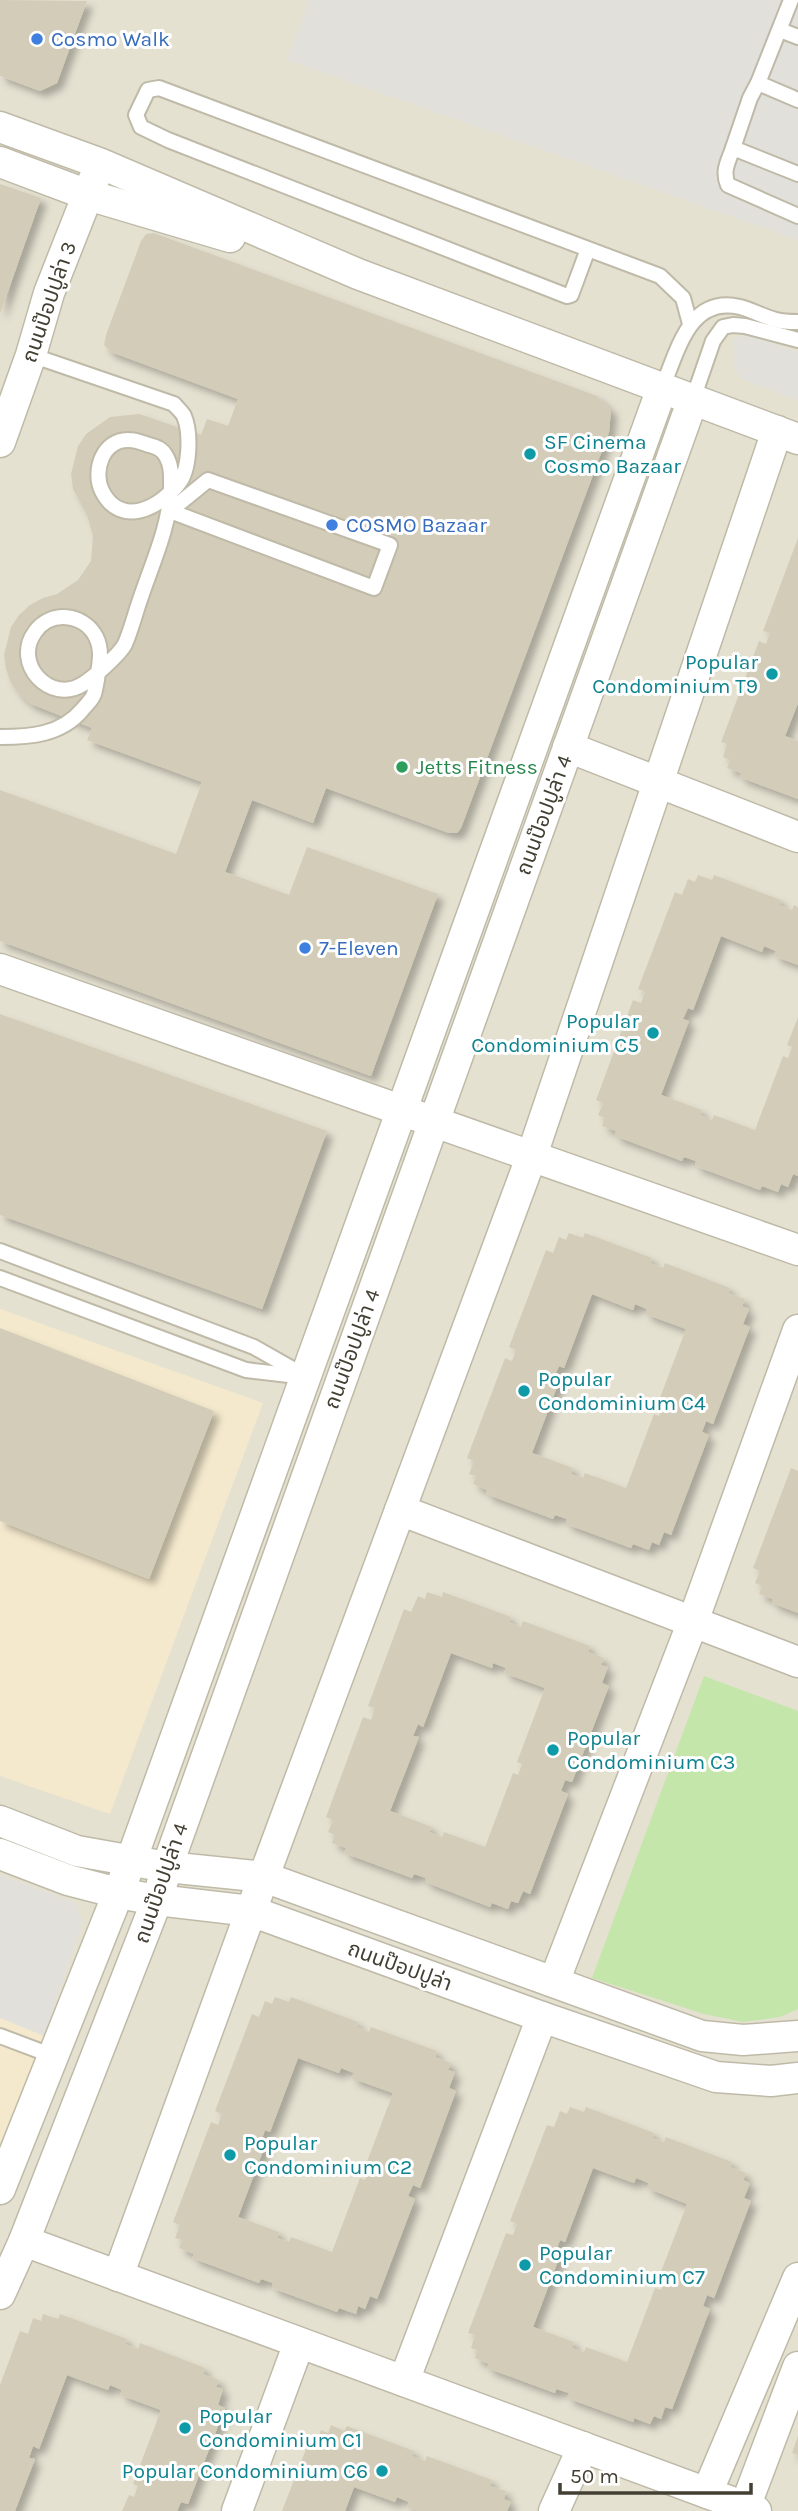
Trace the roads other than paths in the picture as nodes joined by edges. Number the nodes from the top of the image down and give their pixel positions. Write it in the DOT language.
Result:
graph roads {
  1 [pos="791,0"];
  2 [pos="780,30"];
  3 [pos="798,37"];
  4 [pos="758,83"];
  5 [pos="798,100"];
  6 [pos="0,127"];
  7 [pos="733,148"];
  8 [pos="0,162"];
  9 [pos="99,163"];
  10 [pos="798,174"];
  11 [pos="88,195"];
  12 [pos="798,216"];
  13 [pos="588,249"];
  14 [pos="358,274"];
  15 [pos="798,322"];
  16 [pos="690,324"];
  17 [pos="798,340"];
  18 [pos="31,355"];
  19 [pos="662,388"];
  20 [pos="693,399"];
  21 [pos="788,435"];
  22 [pos="0,442"];
  23 [pos="170,511"];
  24 [pos="0,737"];
  25 [pos="568,747"];
  26 [pos="659,781"];
  27 [pos="798,837"];
  28 [pos="0,969"];
  29 [pos="401,1110"];
  30 [pos="434,1121"];
  31 [pos="532,1155"];
  32 [pos="798,1250"];
  33 [pos="0,1251"];
  34 [pos="0,1278"];
  35 [pos="798,1330"];
  36 [pos="306,1377"];
  37 [pos="338,1388"];
  38 [pos="400,1510"];
  39 [pos="692,1624"];
  40 [pos="798,1662"];
  41 [pos="0,1821"];
  42 [pos="0,1854"];
  43 [pos="131,1861"];
  44 [pos="167,1867"];
  45 [pos="264,1877"];
  46 [pos="118,1893"];
  47 [pos="157,1900"];
  48 [pos="251,1911"];
  49 [pos="554,1982"];
  50 [pos="542,2017"];
  51 [pos="0,2036"];
  52 [pos="798,2036"];
  53 [pos="53,2056"];
  54 [pos="798,2078"];
  55 [pos="0,2189"];
  56 [pos="24,2241"];
  57 [pos="118,2276"];
  58 [pos="798,2278"];
  59 [pos="0,2294"];
  60 [pos="299,2343"];
  61 [pos="798,2367"];
  62 [pos="404,2381"];
  63 [pos="583,2447"];
  64 [pos="707,2493"];
  65 [pos="751,2509"];
  66 [pos="237,2511"];
  67 [pos="554,2511"];
  1 -- 2 [label="lane"];
  2 -- 3 [label="lane"];
  2 -- 4 [label="lane"];
  4 -- 5 [label="lane"];
  4 -- 7 [label="lane"];
  6 -- 9 [label="street"];
  7 -- 10 [label="lane"];
  7 -- 12 [label="lane"];
  8 -- 11 [label="street"];
  9 -- 11 [label="street, ถนนป๊อปปูล่า 3"];
  9 -- 14 [label="street"];
  11 -- 14 [label="street"];
  11 -- 18 [label="street, ถนนป๊อปปูล่า 3"];
  13 -- 13 [label="lane"];
  13 -- 16 [label="lane"];
  14 -- 19 [label="street"];
  15 -- 16 [label="lane"];
  16 -- 19 [label="lane"];
  17 -- 20 [label="lane"];
  18 -- 22 [label="street, ถนนป๊อปปูล่า 3"];
  18 -- 23 [label="lane"];
  19 -- 20 [label="street"];
  19 -- 29 [label="street, ถนนป๊อปปูล่า 4"];
  20 -- 21 [label="street"];
  20 -- 25 [label="street, ถนนป๊อปปูล่า 4"];
  21 -- 26 [label="street"];
  23 -- 23 [label="lane"];
  23 -- 24 [label="lane"];
  25 -- 26 [label="street"];
  25 -- 30 [label="street, ถนนป๊อปปูล่า 4"];
  26 -- 27 [label="street"];
  26 -- 31 [label="street"];
  28 -- 29 [label="street"];
  29 -- 30 [label="street"];
  29 -- 36 [label="street, ถนนป๊อปปูล่า 4"];
  30 -- 31 [label="street"];
  30 -- 37 [label="street, ถนนป๊อปปูล่า 4"];
  31 -- 32 [label="street"];
  31 -- 38 [label="street"];
  33 -- 36 [label="lane"];
  34 -- 36 [label="lane"];
  35 -- 39 [label="street"];
  36 -- 37 [label="street"];
  36 -- 43 [label="street, ถนนป๊อปปูล่า 4"];
  37 -- 44 [label="street, ถนนป๊อปปูล่า 4"];
  38 -- 39 [label="street"];
  38 -- 45 [label="street"];
  39 -- 40 [label="street"];
  39 -- 49 [label="street"];
  41 -- 43 [label="street, ถนนป๊อปปูล่า"];
  42 -- 46 [label="street, ถนนป๊อปปูล่า"];
  43 -- 44 [label="street, ถนนป๊อปปูล่า"];
  43 -- 46 [label="street, ถนนป๊อปปูล่า 4"];
  44 -- 45 [label="street, ถนนป๊อปปูล่า"];
  44 -- 47 [label="street, ถนนป๊อปปูล่า 4"];
  45 -- 48 [label="street"];
  45 -- 49 [label="street, ถนนป๊อปปูล่า"];
  46 -- 47 [label="street, ถนนป๊อปปูล่า"];
  46 -- 53 [label="street, ถนนป๊อปปูล่า 4"];
  47 -- 48 [label="street, ถนนป๊อปปูล่า"];
  47 -- 56 [label="street, ถนนป๊อปปูล่า 4"];
  48 -- 50 [label="street, ถนนป๊อปปูล่า"];
  48 -- 57 [label="street"];
  49 -- 52 [label="street, ถนนป๊อปปูล่า"];
  50 -- 54 [label="street, ถนนป๊อปปูล่า"];
  50 -- 62 [label="street"];
  51 -- 53 [label="lane"];
  53 -- 55 [label="street, ถนนป๊อปปูล่า 4"];
  56 -- 57 [label="street"];
  56 -- 59 [label="street, ถนนป๊อปปูล่า 4"];
  57 -- 60 [label="street"];
  58 -- 64 [label="street"];
  60 -- 62 [label="street"];
  60 -- 66 [label="street"];
  61 -- 65 [label="street"];
  62 -- 63 [label="street"];
  63 -- 64 [label="street"];
  63 -- 67 [label="street"];
  64 -- 65 [label="street"];
}
